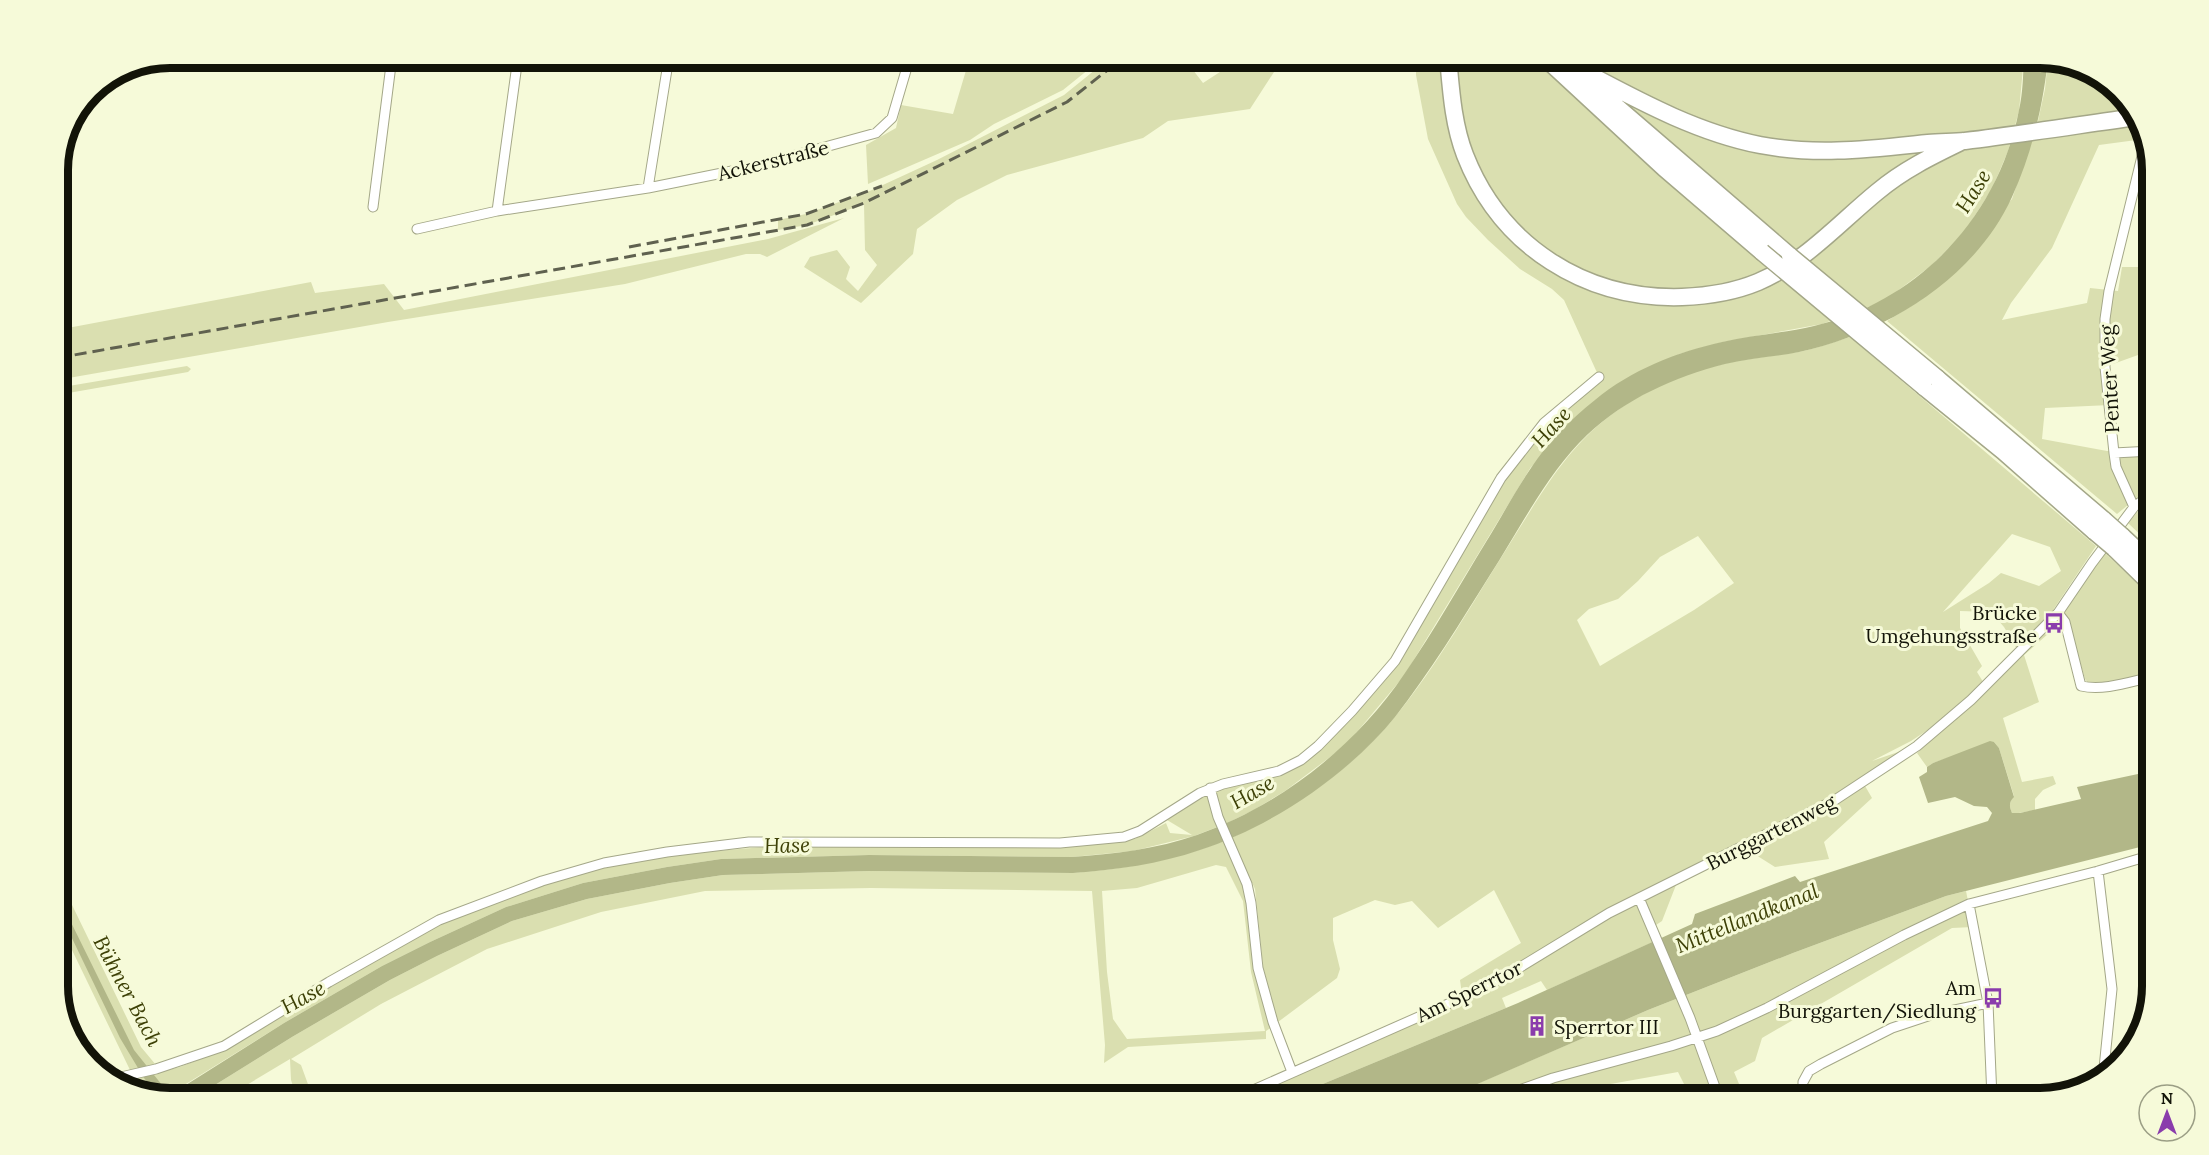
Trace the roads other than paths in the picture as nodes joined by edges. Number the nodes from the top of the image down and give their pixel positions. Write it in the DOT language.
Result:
graph roads {
  1 [pos="391,68"];
  2 [pos="517,68"];
  3 [pos="666,68"];
  4 [pos="907,68"];
  5 [pos="1449,68"];
  6 [pos="1556,68"];
  7 [pos="1576,68"];
  8 [pos="1581,68"];
  9 [pos="2127,118"];
  10 [pos="1963,141"];
  11 [pos="2141,161"];
  12 [pos="648,188"];
  13 [pos="373,207"];
  14 [pos="498,211"];
  15 [pos="417,229"];
  16 [pos="1768,248"];
  17 [pos="1599,377"];
  18 [pos="2141,452"];
  19 [pos="2114,453"];
  20 [pos="2141,501"];
  21 [pos="2134,507"];
  22 [pos="2118,542"];
  23 [pos="2141,557"];
  24 [pos="2141,572"];
  25 [pos="2058,613"];
  26 [pos="2142,679"];
  27 [pos="1210,788"];
  28 [pos="2142,858"];
  29 [pos="2098,871"];
  30 [pos="1639,898"];
  31 [pos="1969,904"];
  32 [pos="1988,1003"];
  33 [pos="1696,1038"];
  34 [pos="2104,1064"];
  35 [pos="1292,1072"];
  36 [pos="123,1077"];
  37 [pos="1257,1088"];
  38 [pos="1525,1088"];
  39 [pos="1715,1088"];
  40 [pos="1803,1088"];
  41 [pos="1992,1088"];
  1 -- 13 [label="street"];
  2 -- 14 [label="street"];
  3 -- 12 [label="street"];
  4 -- 12 [label="street, Ackerstraße"];
  5 -- 10 [label="highway"];
  6 -- 16 [label="highway"];
  7 -- 16 [label="highway"];
  8 -- 10 [label="highway"];
  9 -- 10 [label="highway"];
  11 -- 19 [label="street, Penter Weg"];
  12 -- 14 [label="street, Ackerstraße"];
  14 -- 15 [label="street, Ackerstraße"];
  16 -- 22 [label="highway, bridge"];
  17 -- 27 [label="street"];
  18 -- 19 [label="street"];
  19 -- 21 [label="street, Penter Weg"];
  20 -- 21 [label="street, Burggartenweg"];
  21 -- 25 [label="street, Burggartenweg"];
  22 -- 23 [label="highway"];
  22 -- 24 [label="highway"];
  25 -- 26 [label="street"];
  25 -- 30 [label="street, Burggartenweg"];
  27 -- 35 [label="street"];
  27 -- 36 [label="street"];
  28 -- 29 [label="street"];
  29 -- 31 [label="street"];
  29 -- 34 [label="street"];
  30 -- 33 [label="street"];
  30 -- 35 [label="street, Am Sperrtor"];
  31 -- 32 [label="street"];
  31 -- 33 [label="street"];
  32 -- 40 [label="street"];
  32 -- 41 [label="street"];
  33 -- 38 [label="street"];
  33 -- 39 [label="street"];
  35 -- 37 [label="street, Am Sperrtor"];
}
